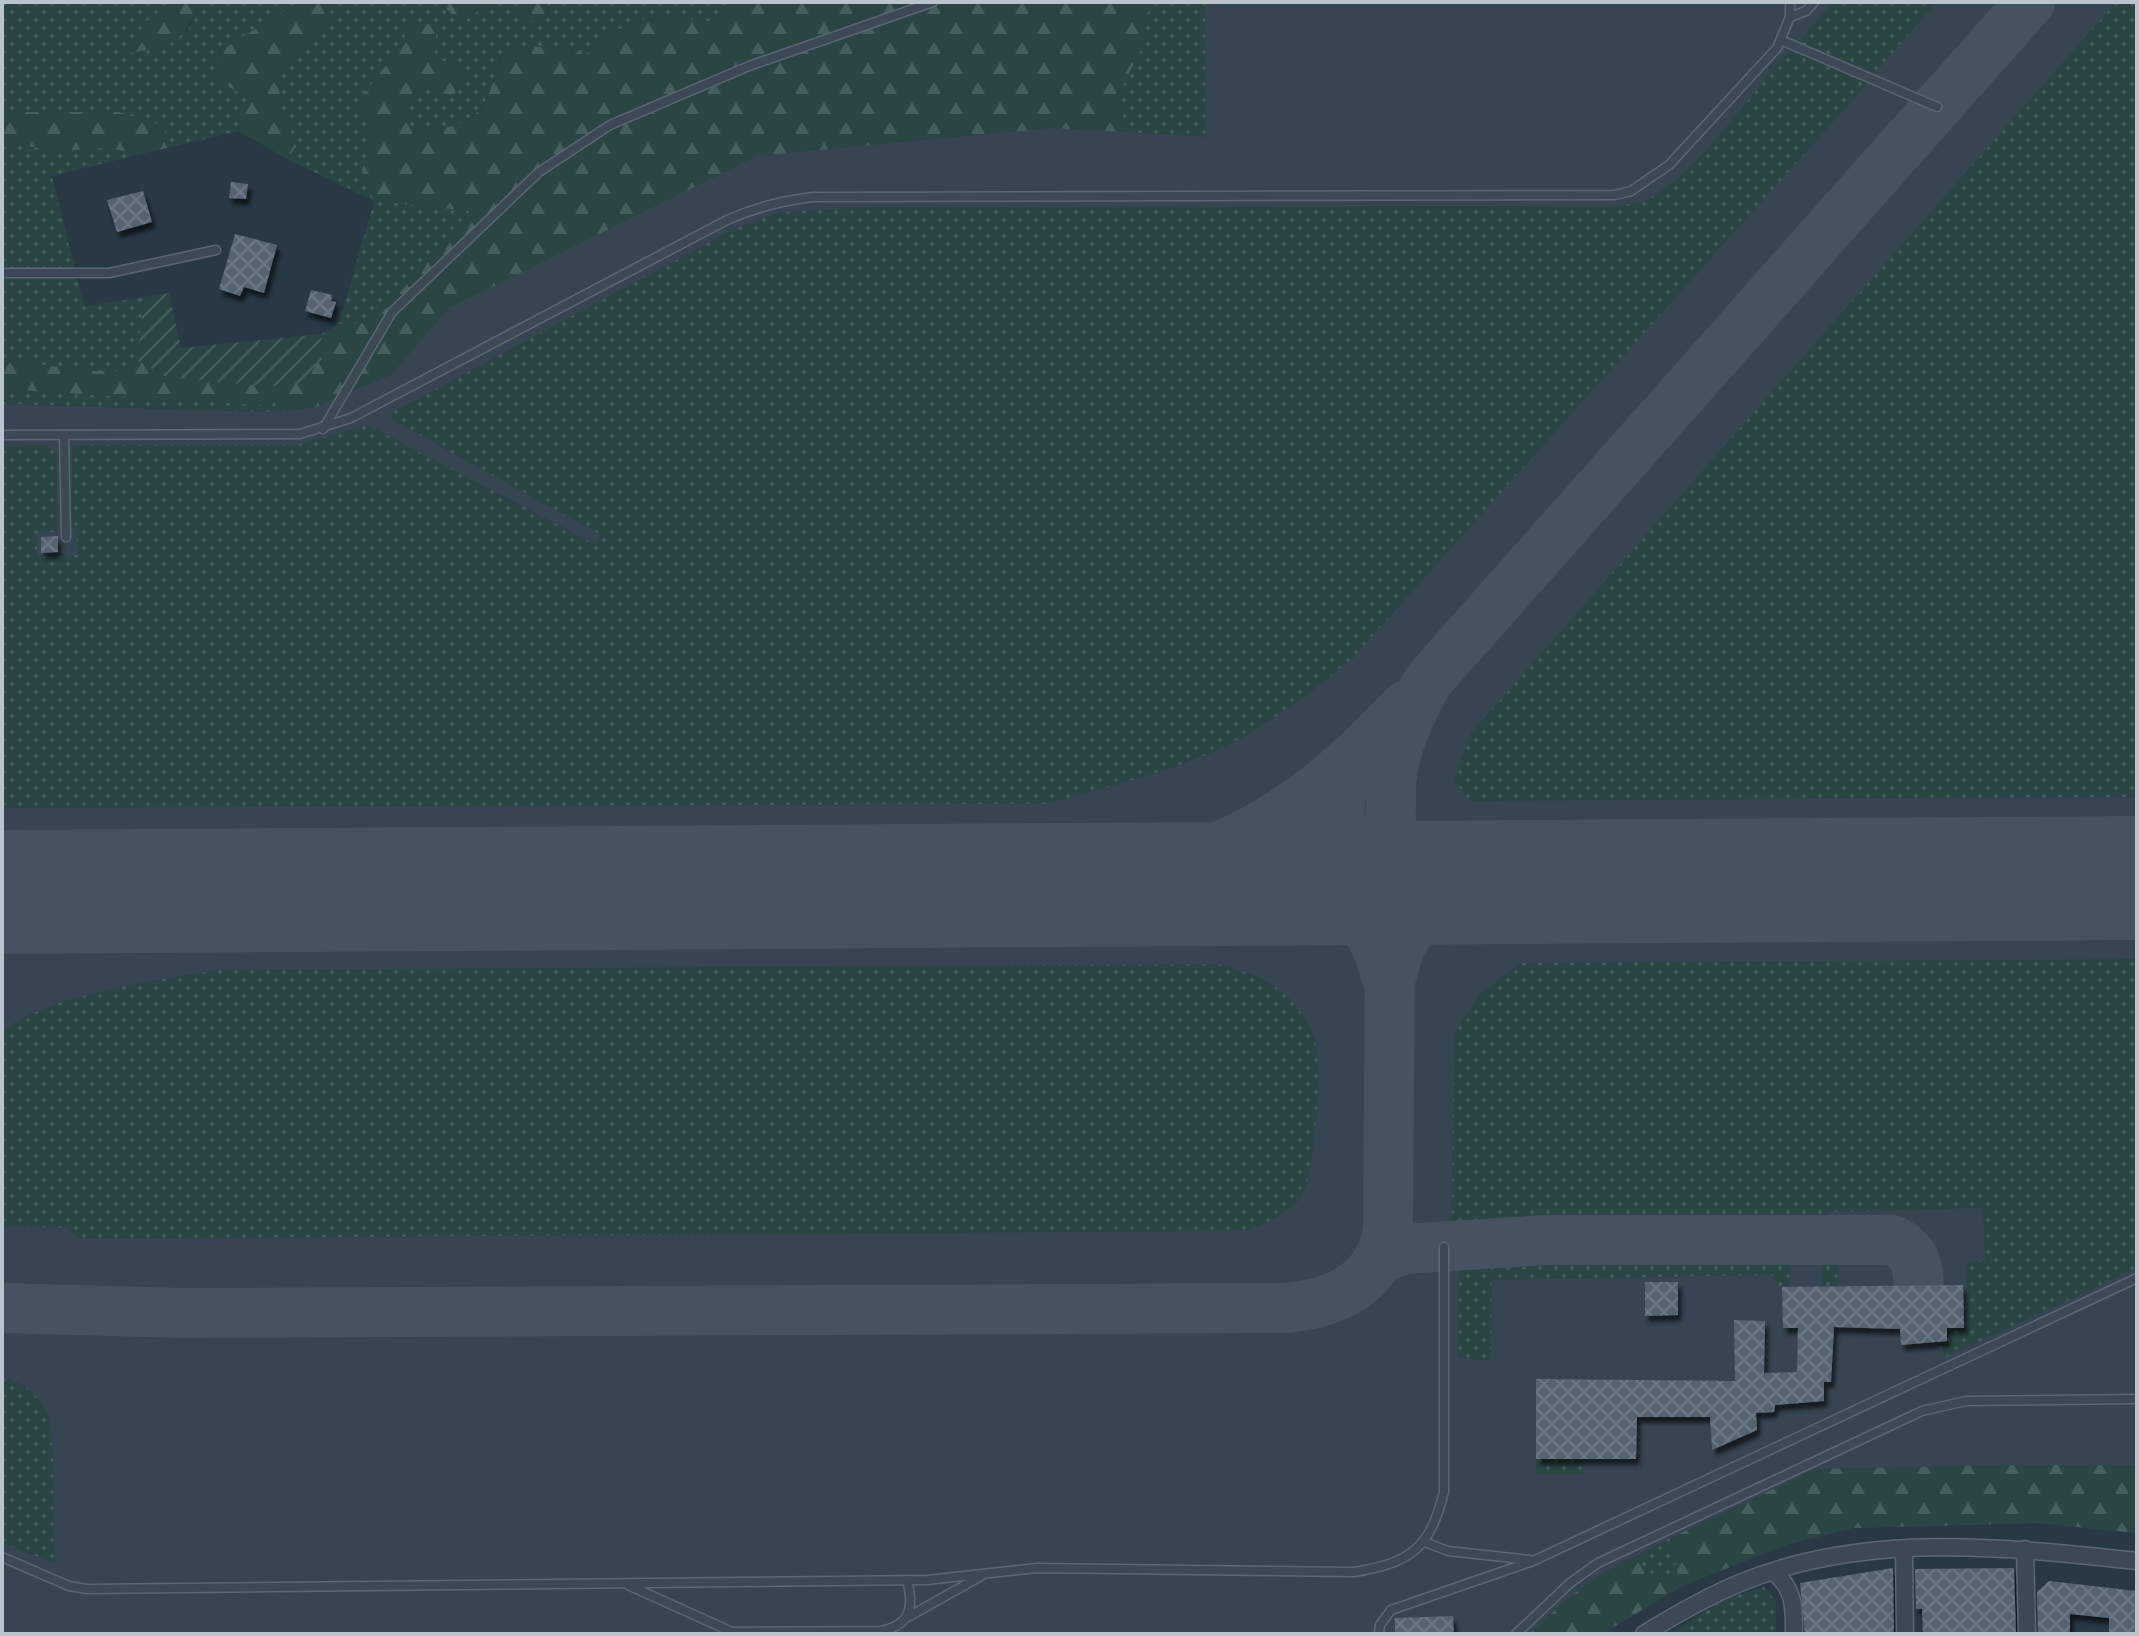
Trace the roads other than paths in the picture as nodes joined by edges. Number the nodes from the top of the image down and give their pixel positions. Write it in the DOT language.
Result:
graph roads {
  1 [pos="933,2"];
  2 [pos="1790,2"];
  3 [pos="1814,2"];
  4 [pos="1790,17"];
  5 [pos="1781,40"];
  6 [pos="1937,107"];
  7 [pos="216,250"];
  8 [pos="2,273"];
  9 [pos="323,429"];
  10 [pos="2,435"];
  11 [pos="64,435"];
  12 [pos="66,537"];
  13 [pos="1444,1247"];
  14 [pos="2137,1278"];
  15 [pos="2137,1399"];
  16 [pos="1425,1542"];
  17 [pos="1904,1549"];
  18 [pos="2025,1549"];
  19 [pos="2,1557"];
  20 [pos="1533,1561"];
  21 [pos="2137,1561"];
  22 [pos="1774,1572"];
  23 [pos="985,1573"];
  24 [pos="907,1580"];
  25 [pos="624,1583"];
  26 [pos="908,1617"];
  27 [pos="1379,1634"];
  28 [pos="1516,1634"];
  29 [pos="1644,1634"];
  30 [pos="1794,1634"];
  31 [pos="1905,1634"];
  32 [pos="2027,1634"];
  1 -- 9 [label="lane"];
  2 -- 4 [label="lane"];
  3 -- 4 [label="lane"];
  4 -- 5 [label="lane"];
  5 -- 6 [label="lane"];
  5 -- 9 [label="lane"];
  7 -- 8 [label="lane"];
  9 -- 11 [label="lane"];
  10 -- 11 [label="lane"];
  11 -- 12 [label="lane"];
  13 -- 16 [label="lane"];
  14 -- 20 [label="lane"];
  15 -- 28 [label="lane"];
  16 -- 20 [label="lane"];
  16 -- 23 [label="lane"];
  17 -- 18 [label="street"];
  17 -- 22 [label="street"];
  17 -- 31 [label="street"];
  18 -- 21 [label="street"];
  18 -- 32 [label="street"];
  19 -- 25 [label="lane"];
  20 -- 27 [label="lane"];
  22 -- 29 [label="street"];
  22 -- 30 [label="street"];
  23 -- 24 [label="lane"];
  23 -- 26 [label="lane"];
  24 -- 25 [label="lane"];
  24 -- 26 [label="lane"];
  25 -- 26 [label="lane"];
}
